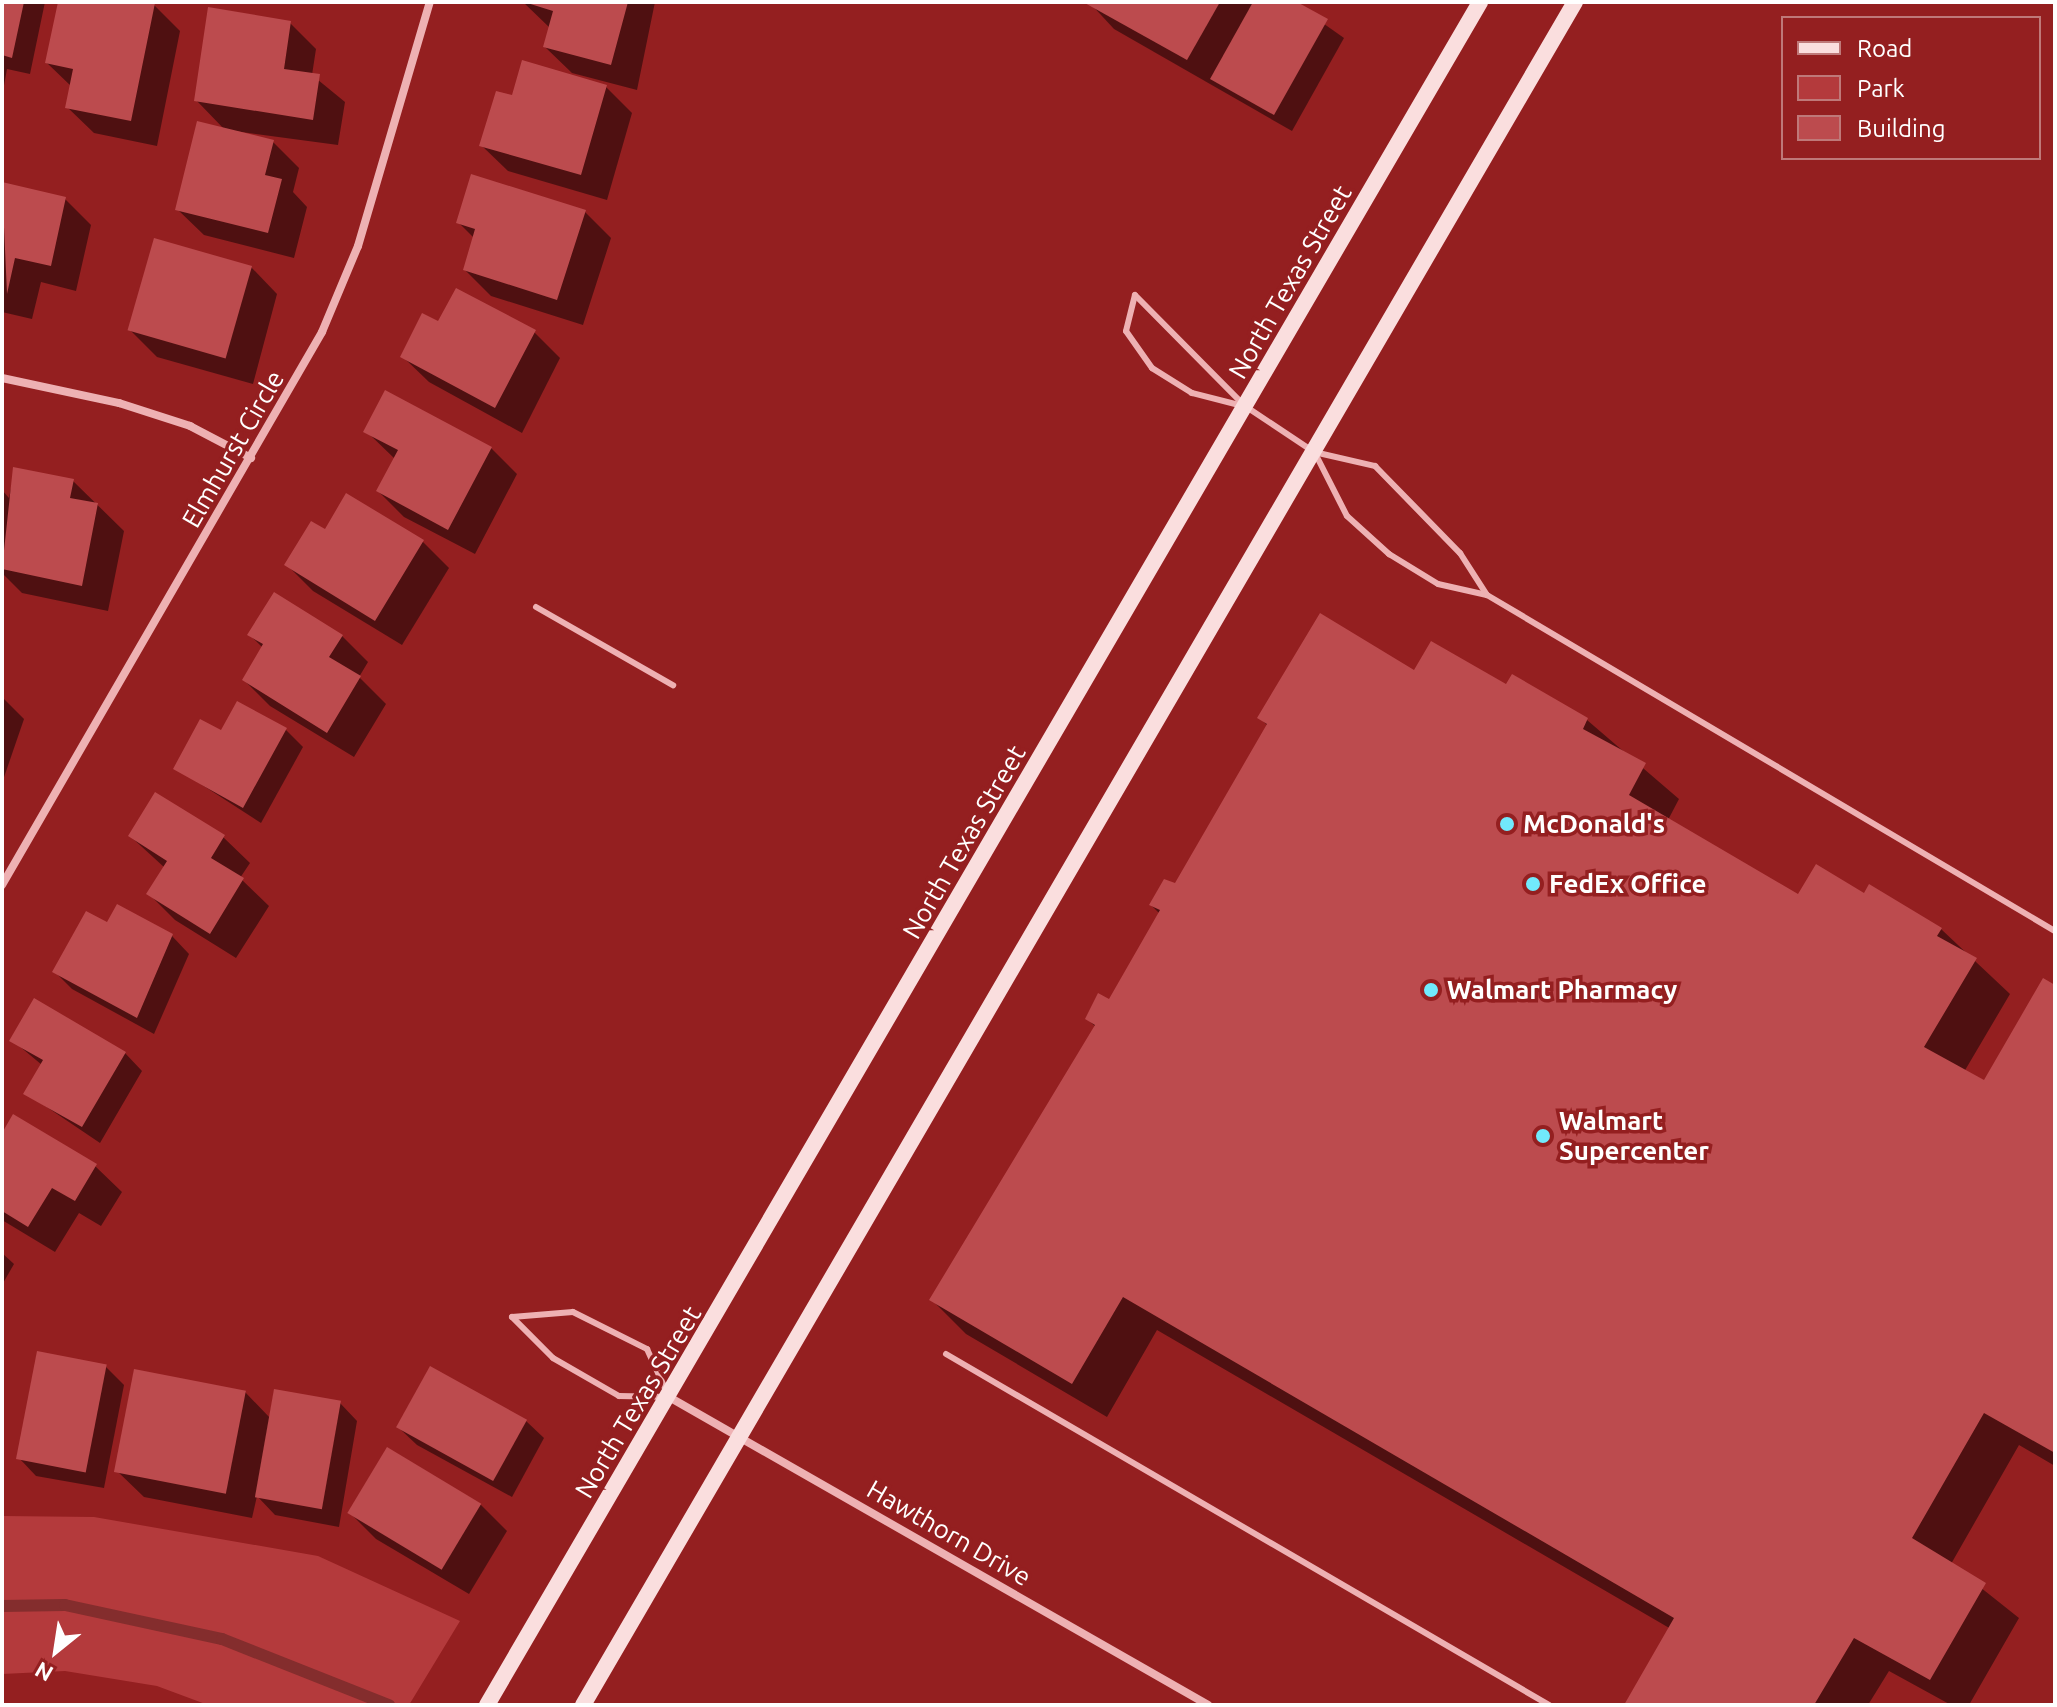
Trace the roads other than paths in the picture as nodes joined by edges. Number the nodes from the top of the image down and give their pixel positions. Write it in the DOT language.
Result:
graph roads {
  1 [pos="430,2"];
  2 [pos="1480,2"];
  3 [pos="1575,2"];
  4 [pos="2,378"];
  5 [pos="1245,406"];
  6 [pos="1314,452"];
  7 [pos="251,458"];
  8 [pos="1487,595"];
  9 [pos="536,607"];
  10 [pos="673,685"];
  11 [pos="2,885"];
  12 [pos="2055,931"];
  13 [pos="946,1354"];
  14 [pos="669,1397"];
  15 [pos="741,1437"];
  16 [pos="487,1705"];
  17 [pos="583,1705"];
  18 [pos="1208,1705"];
  19 [pos="1549,1705"];
  1 -- 7 [label="street, Elmhurst Circle"];
  2 -- 5 [label="main road, North Texas Street"];
  3 -- 6 [label="main road"];
  4 -- 7 [label="street"];
  5 -- 5 [label="lane"];
  5 -- 6 [label="lane"];
  5 -- 14 [label="main road, North Texas Street"];
  6 -- 8 [label="lane"];
  6 -- 8 [label="lane"];
  6 -- 15 [label="main road"];
  7 -- 11 [label="street, Elmhurst Circle"];
  8 -- 12 [label="lane"];
  9 -- 10 [label="lane"];
  13 -- 19 [label="lane"];
  14 -- 14 [label="lane"];
  14 -- 15 [label="street, Hawthorn Drive"];
  14 -- 16 [label="main road, North Texas Street"];
  15 -- 17 [label="main road"];
  15 -- 18 [label="street, Hawthorn Drive"];
}
